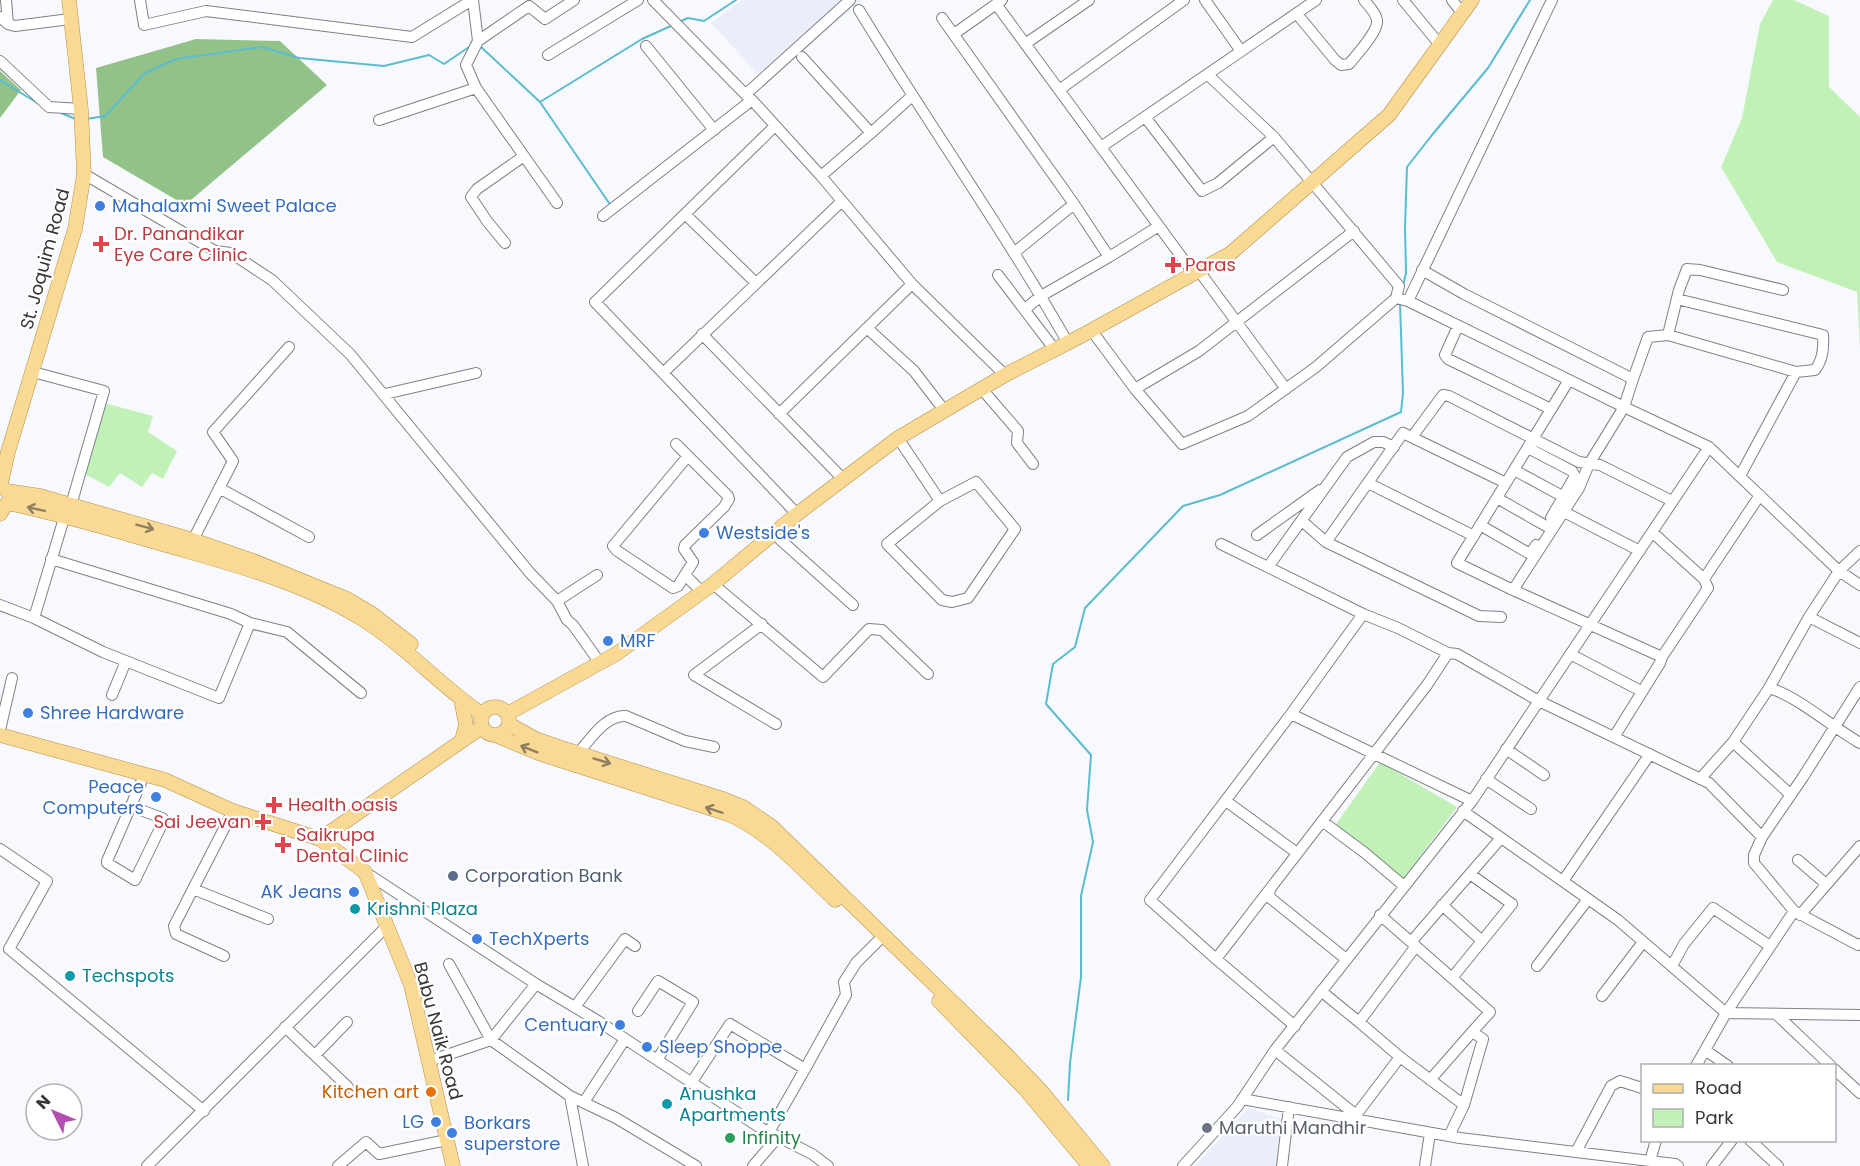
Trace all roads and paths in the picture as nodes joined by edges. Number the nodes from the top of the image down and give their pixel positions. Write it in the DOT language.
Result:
graph roads {
  1 [pos="6,0"];
  2 [pos="69,0"];
  3 [pos="140,0"];
  4 [pos="472,0"];
  5 [pos="574,0"];
  6 [pos="638,0"];
  7 [pos="653,0"];
  8 [pos="850,0"];
  9 [pos="1089,0"];
  10 [pos="1184,0"];
  11 [pos="1205,0"];
  12 [pos="1317,0"];
  13 [pos="1364,0"];
  14 [pos="1403,0"];
  15 [pos="1452,0"];
  16 [pos="1472,0"];
  17 [pos="1552,0"];
  18 [pos="999,2"];
  19 [pos="859,10"];
  20 [pos="1462,13"];
  21 [pos="1297,14"];
  22 [pos="942,18"];
  23 [pos="70,19"];
  24 [pos="4,21"];
  25 [pos="954,34"];
  26 [pos="478,41"];
  27 [pos="1025,44"];
  28 [pos="1440,45"];
  29 [pos="646,46"];
  30 [pos="1241,51"];
  31 [pos="548,55"];
  32 [pos="802,57"];
  33 [pos="0,61"];
  34 [pos="1208,75"];
  35 [pos="476,88"];
  36 [pos="1059,90"];
  37 [pos="912,96"];
  38 [pos="749,97"];
  39 [pos="81,109"];
  40 [pos="1145,117"];
  41 [pos="379,120"];
  42 [pos="775,126"];
  43 [pos="714,130"];
  44 [pos="871,133"];
  45 [pos="1274,136"];
  46 [pos="1101,147"];
  47 [pos="524,156"];
  48 [pos="84,174"];
  49 [pos="821,176"];
  50 [pos="1313,182"];
  51 [pos="842,201"];
  52 [pos="557,203"];
  53 [pos="1074,204"];
  54 [pos="685,214"];
  55 [pos="603,216"];
  56 [pos="1159,226"];
  57 [pos="1354,231"];
  58 [pos="505,243"];
  59 [pos="1015,252"];
  60 [pos="1109,257"];
  61 [pos="1422,270"];
  62 [pos="1197,272"];
  63 [pos="998,275"];
  64 [pos="756,283"];
  65 [pos="912,284"];
  66 [pos="1783,290"];
  67 [pos="1041,296"];
  68 [pos="1396,298"];
  69 [pos="1677,299"];
  70 [pos="1408,301"];
  71 [pos="1025,309"];
  72 [pos="1237,322"];
  73 [pos="1458,326"];
  74 [pos="867,328"];
  75 [pos="1092,331"];
  76 [pos="702,334"];
  77 [pos="1668,335"];
  78 [pos="289,347"];
  79 [pos="1061,347"];
  80 [pos="33,372"];
  81 [pos="1796,372"];
  82 [pos="476,373"];
  83 [pos="663,374"];
  84 [pos="1005,375"];
  85 [pos="1569,380"];
  86 [pos="1633,380"];
  87 [pos="981,388"];
  88 [pos="1135,389"];
  89 [pos="1286,389"];
  90 [pos="385,394"];
  91 [pos="1624,407"];
  92 [pos="944,410"];
  93 [pos="1551,410"];
  94 [pos="779,414"];
  95 [pos="1412,437"];
  96 [pos="898,438"];
  97 [pos="1531,443"];
  98 [pos="676,444"];
  99 [pos="1394,447"];
  100 [pos="1709,447"];
  101 [pos="8,452"];
  102 [pos="688,456"];
  103 [pos="0,464"];
  104 [pos="1033,464"];
  105 [pos="1589,464"];
  106 [pos="1514,470"];
  107 [pos="1740,476"];
  108 [pos="843,479"];
  109 [pos="1329,483"];
  110 [pos="1368,483"];
  111 [pos="1506,483"];
  112 [pos="219,488"];
  113 [pos="1760,495"];
  114 [pos="3,497"];
  115 [pos="1564,497"];
  116 [pos="1497,498"];
  117 [pos="940,501"];
  118 [pos="1672,501"];
  119 [pos="68,510"];
  120 [pos="1564,512"];
  121 [pos="797,514"];
  122 [pos="1302,520"];
  123 [pos="1480,525"];
  124 [pos="1546,526"];
  125 [pos="1652,532"];
  126 [pos="774,534"];
  127 [pos="1257,535"];
  128 [pos="1474,536"];
  129 [pos="309,537"];
  130 [pos="193,540"];
  131 [pos="1326,542"];
  132 [pos="1221,544"];
  133 [pos="1860,550"];
  134 [pos="1640,551"];
  135 [pos="51,559"];
  136 [pos="1268,567"];
  137 [pos="1839,571"];
  138 [pos="597,575"];
  139 [pos="686,576"];
  140 [pos="1704,579"];
  141 [pos="1860,585"];
  142 [pos="708,588"];
  143 [pos="1513,590"];
  144 [pos="557,601"];
  145 [pos="0,605"];
  146 [pos="853,605"];
  147 [pos="1363,614"];
  148 [pos="1809,616"];
  149 [pos="1501,617"];
  150 [pos="34,618"];
  151 [pos="250,623"];
  152 [pos="762,624"];
  153 [pos="1590,625"];
  154 [pos="1860,643"];
  155 [pos="1448,653"];
  156 [pos="1570,654"];
  157 [pos="1662,657"];
  158 [pos="126,661"];
  159 [pos="600,663"];
  160 [pos="928,674"];
  161 [pos="12,678"];
  162 [pos="1860,687"];
  163 [pos="1769,688"];
  164 [pos="1641,691"];
  165 [pos="361,693"];
  166 [pos="112,695"];
  167 [pos="461,698"];
  168 [pos="1539,701"];
  169 [pos="1291,714"];
  170 [pos="485,717"];
  171 [pos="508,719"];
  172 [pos="776,724"];
  173 [pos="1834,728"];
  174 [pos="0,733"];
  175 [pos="495,735"];
  176 [pos="1614,737"];
  177 [pos="462,740"];
  178 [pos="1733,742"];
  179 [pos="1860,743"];
  180 [pos="714,747"];
  181 [pos="1506,749"];
  182 [pos="578,753"];
  183 [pos="1373,754"];
  184 [pos="1650,754"];
  185 [pos="144,775"];
  186 [pos="1544,775"];
  187 [pos="1486,779"];
  188 [pos="1700,779"];
  189 [pos="1791,795"];
  190 [pos="1226,801"];
  191 [pos="1472,801"];
  192 [pos="130,806"];
  193 [pos="1531,809"];
  194 [pos="233,811"];
  195 [pos="1463,811"];
  196 [pos="1322,821"];
  197 [pos="1762,837"];
  198 [pos="1501,838"];
  199 [pos="320,839"];
  200 [pos="1860,846"];
  201 [pos="0,849"];
  202 [pos="1297,853"];
  203 [pos="1798,860"];
  204 [pos="365,872"];
  205 [pos="1470,873"];
  206 [pos="1563,881"];
  207 [pos="1826,884"];
  208 [pos="1404,886"];
  209 [pos="193,889"];
  210 [pos="1270,889"];
  211 [pos="1588,899"];
  212 [pos="1442,905"];
  213 [pos="1797,913"];
  214 [pos="1380,915"];
  215 [pos="268,919"];
  216 [pos="387,926"];
  217 [pos="878,941"];
  218 [pos="1482,941"];
  219 [pos="1643,942"];
  220 [pos="1413,944"];
  221 [pos="1859,945"];
  222 [pos="635,946"];
  223 [pos="1770,946"];
  224 [pos="224,956"];
  225 [pos="1346,959"];
  226 [pos="1216,960"];
  227 [pos="449,964"];
  228 [pos="1537,966"];
  229 [pos="1671,966"];
  230 [pos="1452,978"];
  231 [pos="536,984"];
  232 [pos="1321,991"];
  233 [pos="1602,996"];
  234 [pos="574,1007"];
  235 [pos="638,1011"];
  236 [pos="1726,1014"];
  237 [pos="1776,1014"];
  238 [pos="1860,1015"];
  239 [pos="347,1022"];
  240 [pos="1359,1022"];
  241 [pos="1295,1026"];
  242 [pos="285,1027"];
  243 [pos="1472,1032"];
  244 [pos="625,1039"];
  245 [pos="491,1040"];
  246 [pos="1275,1050"];
  247 [pos="1705,1050"];
  248 [pos="315,1055"];
  249 [pos="1400,1057"];
  250 [pos="657,1060"];
  251 [pos="429,1061"];
  252 [pos="1697,1064"];
  253 [pos="1726,1064"];
  254 [pos="1830,1064"];
  255 [pos="805,1069"];
  256 [pos="1836,1071"];
  257 [pos="1430,1080"];
  258 [pos="691,1083"];
  259 [pos="348,1087"];
  260 [pos="1641,1088"];
  261 [pos="1860,1093"];
  262 [pos="570,1096"];
  263 [pos="1242,1099"];
  264 [pos="584,1102"];
  265 [pos="1464,1105"];
  266 [pos="1289,1107"];
  267 [pos="204,1111"];
  268 [pos="1354,1117"];
  269 [pos="1430,1133"];
  270 [pos="774,1135"];
  271 [pos="1449,1136"];
  272 [pos="447,1140"];
  273 [pos="1655,1142"];
  274 [pos="1730,1142"];
  275 [pos="1752,1142"];
  276 [pos="1576,1152"];
  277 [pos="1650,1161"];
  278 [pos="1611,1163"];
  279 [pos="147,1166"];
  280 [pos="338,1166"];
  281 [pos="453,1166"];
  282 [pos="583,1166"];
  283 [pos="696,1166"];
  284 [pos="753,1166"];
  285 [pos="828,1166"];
  286 [pos="1089,1166"];
  287 [pos="1103,1166"];
  288 [pos="1183,1166"];
  289 [pos="1282,1166"];
  290 [pos="1425,1166"];
  291 [pos="1678,1166"];
  292 [pos="1712,1166"];
  293 [pos="1778,1166"];
  1 -- 24 [label="street"];
  2 -- 23 [label="main road, St. Joquim Road"];
  3 -- 4 [label="street"];
  4 -- 26 [label="street"];
  5 -- 26 [label="street"];
  6 -- 31 [label="street"];
  7 -- 38 [label="street"];
  8 -- 38 [label="street"];
  9 -- 27 [label="street"];
  10 -- 36 [label="street"];
  11 -- 30 [label="street"];
  12 -- 21 [label="street"];
  13 -- 21 [label="street"];
  14 -- 28 [label="street"];
  15 -- 20 [label="street"];
  16 -- 20 [label="main road"];
  17 -- 61 [label="street"];
  18 -- 25 [label="street"];
  18 -- 27 [label="street"];
  19 -- 37 [label="street"];
  20 -- 28 [label="main road"];
  21 -- 30 [label="street"];
  22 -- 25 [label="street"];
  23 -- 24 [label="street"];
  23 -- 39 [label="main road, St. Joquim Road"];
  25 -- 53 [label="street"];
  26 -- 35 [label="street"];
  27 -- 36 [label="street"];
  28 -- 50 [label="main road"];
  29 -- 43 [label="street"];
  30 -- 34 [label="street"];
  32 -- 44 [label="street"];
  33 -- 39 [label="street"];
  34 -- 40 [label="street"];
  34 -- 45 [label="street"];
  35 -- 41 [label="street"];
  35 -- 47 [label="street"];
  36 -- 46 [label="street"];
  37 -- 44 [label="street"];
  37 -- 59 [label="street"];
  38 -- 42 [label="street"];
  38 -- 43 [label="street"];
  39 -- 48 [label="main road, St. Joquim Road"];
  40 -- 45 [label="street"];
  40 -- 46 [label="street"];
  42 -- 49 [label="street"];
  42 -- 54 [label="street"];
  43 -- 55 [label="street"];
  44 -- 49 [label="street"];
  45 -- 50 [label="street"];
  46 -- 56 [label="street"];
  47 -- 52 [label="street"];
  47 -- 58 [label="street"];
  48 -- 80 [label="main road, St. Joquim Road"];
  48 -- 90 [label="street"];
  49 -- 51 [label="street"];
  50 -- 57 [label="street"];
  50 -- 62 [label="main road"];
  51 -- 64 [label="street"];
  51 -- 65 [label="street"];
  53 -- 59 [label="street"];
  53 -- 60 [label="street"];
  54 -- 64 [label="street"];
  54 -- 83 [label="street"];
  56 -- 60 [label="street"];
  56 -- 62 [label="street"];
  57 -- 68 [label="street"];
  57 -- 72 [label="street"];
  59 -- 67 [label="street"];
  60 -- 67 [label="street"];
  61 -- 70 [label="street"];
  61 -- 86 [label="street"];
  62 -- 72 [label="street"];
  62 -- 75 [label="main road"];
  63 -- 71 [label="street"];
  64 -- 76 [label="street"];
  65 -- 74 [label="street"];
  65 -- 84 [label="street"];
  66 -- 69 [label="street"];
  67 -- 71 [label="street"];
  67 -- 79 [label="street"];
  68 -- 70 [label="street"];
  68 -- 89 [label="street"];
  69 -- 77 [label="street"];
  69 -- 81 [label="street"];
  70 -- 73 [label="street"];
  71 -- 79 [label="street"];
  72 -- 88 [label="street"];
  72 -- 89 [label="street"];
  73 -- 85 [label="street"];
  73 -- 93 [label="street"];
  74 -- 92 [label="street"];
  74 -- 94 [label="street"];
  75 -- 79 [label="main road"];
  75 -- 88 [label="street"];
  76 -- 83 [label="street"];
  76 -- 94 [label="street"];
  77 -- 81 [label="street"];
  77 -- 86 [label="street"];
  78 -- 112 [label="street"];
  79 -- 84 [label="main road"];
  80 -- 101 [label="main road, St. Joquim Road"];
  80 -- 119 [label="street"];
  81 -- 107 [label="street"];
  82 -- 90 [label="street"];
  83 -- 121 [label="street"];
  84 -- 87 [label="main road"];
  85 -- 91 [label="street"];
  85 -- 93 [label="street"];
  86 -- 91 [label="street"];
  87 -- 92 [label="main road"];
  87 -- 104 [label="street"];
  88 -- 89 [label="street"];
  90 -- 144 [label="street"];
  91 -- 100 [label="street"];
  91 -- 105 [label="street"];
  92 -- 96 [label="main road"];
  93 -- 97 [label="street"];
  94 -- 108 [label="street"];
  95 -- 97 [label="street"];
  95 -- 99 [label="street"];
  95 -- 111 [label="street"];
  96 -- 108 [label="main road"];
  96 -- 117 [label="street"];
  97 -- 105 [label="street"];
  97 -- 106 [label="street"];
  97 -- 115 [label="street"];
  98 -- 102 [label="street"];
  99 -- 109 [label="street"];
  99 -- 110 [label="street"];
  100 -- 107 [label="street"];
  100 -- 118 [label="street"];
  101 -- 103 [label="main road"];
  101 -- 114 [label="main road"];
  102 -- 139 [label="street"];
  102 -- 139 [label="street"];
  105 -- 118 [label="street"];
  105 -- 120 [label="street"];
  106 -- 111 [label="street"];
  106 -- 115 [label="street"];
  107 -- 113 [label="street"];
  108 -- 121 [label="main road"];
  109 -- 122 [label="street"];
  109 -- 127 [label="street"];
  110 -- 128 [label="street"];
  110 -- 131 [label="street"];
  111 -- 116 [label="street"];
  112 -- 129 [label="street"];
  112 -- 130 [label="street"];
  113 -- 137 [label="street"];
  113 -- 140 [label="street"];
  114 -- 119 [label="main road"];
  115 -- 124 [label="street"];
  116 -- 123 [label="street"];
  116 -- 124 [label="street"];
  117 -- 117 [label="street"];
  118 -- 125 [label="street"];
  119 -- 130 [label="main road, one-way"];
  119 -- 135 [label="street"];
  119 -- 167 [label="main road"];
  120 -- 134 [label="street"];
  120 -- 143 [label="street"];
  121 -- 126 [label="main road"];
  122 -- 131 [label="street"];
  122 -- 136 [label="street"];
  123 -- 124 [label="street"];
  123 -- 128 [label="street"];
  125 -- 134 [label="street"];
  125 -- 140 [label="street"];
  126 -- 142 [label="main road"];
  126 -- 146 [label="street"];
  128 -- 143 [label="street"];
  130 -- 170 [label="main road"];
  131 -- 149 [label="street"];
  132 -- 136 [label="street"];
  133 -- 137 [label="street"];
  134 -- 153 [label="street"];
  135 -- 150 [label="street"];
  135 -- 151 [label="street"];
  136 -- 147 [label="street"];
  137 -- 141 [label="street"];
  137 -- 148 [label="street"];
  138 -- 144 [label="street"];
  139 -- 142 [label="street"];
  140 -- 157 [label="street"];
  142 -- 152 [label="street"];
  142 -- 159 [label="main road"];
  143 -- 153 [label="street"];
  144 -- 159 [label="street"];
  145 -- 150 [label="street"];
  147 -- 155 [label="street"];
  147 -- 169 [label="street"];
  148 -- 154 [label="street"];
  148 -- 163 [label="street"];
  150 -- 158 [label="street"];
  151 -- 158 [label="street"];
  151 -- 165 [label="street"];
  152 -- 160 [label="street"];
  152 -- 172 [label="street"];
  153 -- 156 [label="street"];
  153 -- 157 [label="street"];
  155 -- 168 [label="street"];
  155 -- 183 [label="street"];
  156 -- 164 [label="street"];
  156 -- 168 [label="street"];
  157 -- 164 [label="street"];
  158 -- 166 [label="street"];
  159 -- 171 [label="main road"];
  161 -- 174 [label="street"];
  162 -- 173 [label="street"];
  163 -- 173 [label="street"];
  163 -- 178 [label="street"];
  164 -- 176 [label="street"];
  167 -- 170 [label="main road"];
  167 -- 177 [label="main road"];
  168 -- 176 [label="street"];
  168 -- 181 [label="street"];
  169 -- 183 [label="street"];
  169 -- 190 [label="street"];
  170 -- 171 [label="main road"];
  170 -- 175 [label="main road"];
  170 -- 177 [label="main road"];
  171 -- 175 [label="main road"];
  171 -- 182 [label="main road"];
  173 -- 179 [label="street"];
  173 -- 189 [label="street"];
  174 -- 185 [label="main road"];
  217 -- 175 [label="main road, one-way"];
  176 -- 184 [label="street"];
  177 -- 199 [label="main road"];
  178 -- 188 [label="street"];
  178 -- 189 [label="street"];
  180 -- 182 [label="street"];
  181 -- 186 [label="street"];
  181 -- 187 [label="street"];
  182 -- 287 [label="main road, one-way"];
  183 -- 191 [label="street"];
  183 -- 196 [label="street"];
  184 -- 188 [label="street"];
  184 -- 206 [label="street"];
  185 -- 192 [label="street"];
  185 -- 194 [label="main road"];
  187 -- 191 [label="street"];
  187 -- 193 [label="street"];
  188 -- 197 [label="street"];
  189 -- 197 [label="street"];
  190 -- 202 [label="street"];
  190 -- 226 [label="street"];
  191 -- 195 [label="street"];
  192 -- 192 [label="street"];
  194 -- 199 [label="main road"];
  194 -- 209 [label="street"];
  195 -- 198 [label="street"];
  195 -- 208 [label="street"];
  196 -- 202 [label="street"];
  196 -- 208 [label="street"];
  197 -- 213 [label="street"];
  198 -- 205 [label="street"];
  198 -- 206 [label="street"];
  199 -- 204 [label="main road"];
  200 -- 207 [label="street"];
  201 -- 267 [label="street"];
  202 -- 210 [label="street"];
  203 -- 207 [label="street"];
  204 -- 216 [label="main road, Babu Naik Road"];
  204 -- 231 [label="street"];
  205 -- 212 [label="street"];
  205 -- 218 [label="street"];
  206 -- 211 [label="street"];
  207 -- 213 [label="street"];
  208 -- 214 [label="street"];
  209 -- 215 [label="street"];
  209 -- 224 [label="street"];
  210 -- 225 [label="street"];
  210 -- 226 [label="street"];
  211 -- 219 [label="street"];
  211 -- 228 [label="street"];
  212 -- 218 [label="street"];
  212 -- 220 [label="street"];
  213 -- 221 [label="street"];
  213 -- 223 [label="street"];
  214 -- 220 [label="street"];
  214 -- 225 [label="street"];
  216 -- 242 [label="street"];
  216 -- 251 [label="main road, Babu Naik Road"];
  217 -- 255 [label="street"];
  217 -- 286 [label="main road"];
  218 -- 230 [label="street"];
  219 -- 229 [label="street"];
  219 -- 233 [label="street"];
  220 -- 230 [label="street"];
  220 -- 240 [label="street"];
  222 -- 234 [label="street"];
  223 -- 229 [label="street"];
  223 -- 236 [label="street"];
  225 -- 232 [label="street"];
  226 -- 241 [label="street"];
  227 -- 245 [label="street"];
  229 -- 236 [label="street"];
  230 -- 243 [label="street"];
  231 -- 234 [label="street"];
  231 -- 245 [label="street"];
  232 -- 240 [label="street"];
  232 -- 241 [label="street"];
  234 -- 244 [label="street"];
  235 -- 250 [label="street"];
  236 -- 237 [label="street"];
  236 -- 247 [label="street"];
  237 -- 238 [label="street"];
  237 -- 254 [label="street"];
  239 -- 248 [label="street"];
  240 -- 249 [label="street"];
  241 -- 246 [label="street"];
  242 -- 248 [label="street"];
  242 -- 267 [label="street"];
  243 -- 257 [label="street"];
  243 -- 265 [label="street"];
  244 -- 250 [label="street"];
  244 -- 264 [label="street"];
  245 -- 251 [label="street"];
  245 -- 262 [label="street"];
  246 -- 263 [label="street"];
  246 -- 268 [label="street"];
  247 -- 252 [label="street"];
  247 -- 253 [label="street"];
  248 -- 259 [label="street"];
  249 -- 257 [label="street"];
  249 -- 268 [label="street"];
  250 -- 258 [label="street"];
  251 -- 272 [label="main road, Babu Naik Road"];
  255 -- 258 [label="street"];
  255 -- 270 [label="street"];
  256 -- 261 [label="street"];
  257 -- 265 [label="street"];
  258 -- 270 [label="street"];
  260 -- 276 [label="street"];
  262 -- 264 [label="street"];
  262 -- 282 [label="street"];
  263 -- 266 [label="street"];
  263 -- 288 [label="street"];
  264 -- 283 [label="street"];
  265 -- 271 [label="street"];
  266 -- 268 [label="street"];
  266 -- 289 [label="street"];
  267 -- 279 [label="street"];
  268 -- 269 [label="street"];
  269 -- 271 [label="street"];
  269 -- 290 [label="street"];
  270 -- 284 [label="street"];
  270 -- 285 [label="street"];
  271 -- 276 [label="street"];
  272 -- 280 [label="street"];
  272 -- 281 [label="main road, Babu Naik Road"];
  273 -- 277 [label="street"];
  274 -- 292 [label="street"];
  275 -- 293 [label="street"];
  276 -- 278 [label="street"];
  277 -- 278 [label="street"];
  277 -- 291 [label="street"];
}
